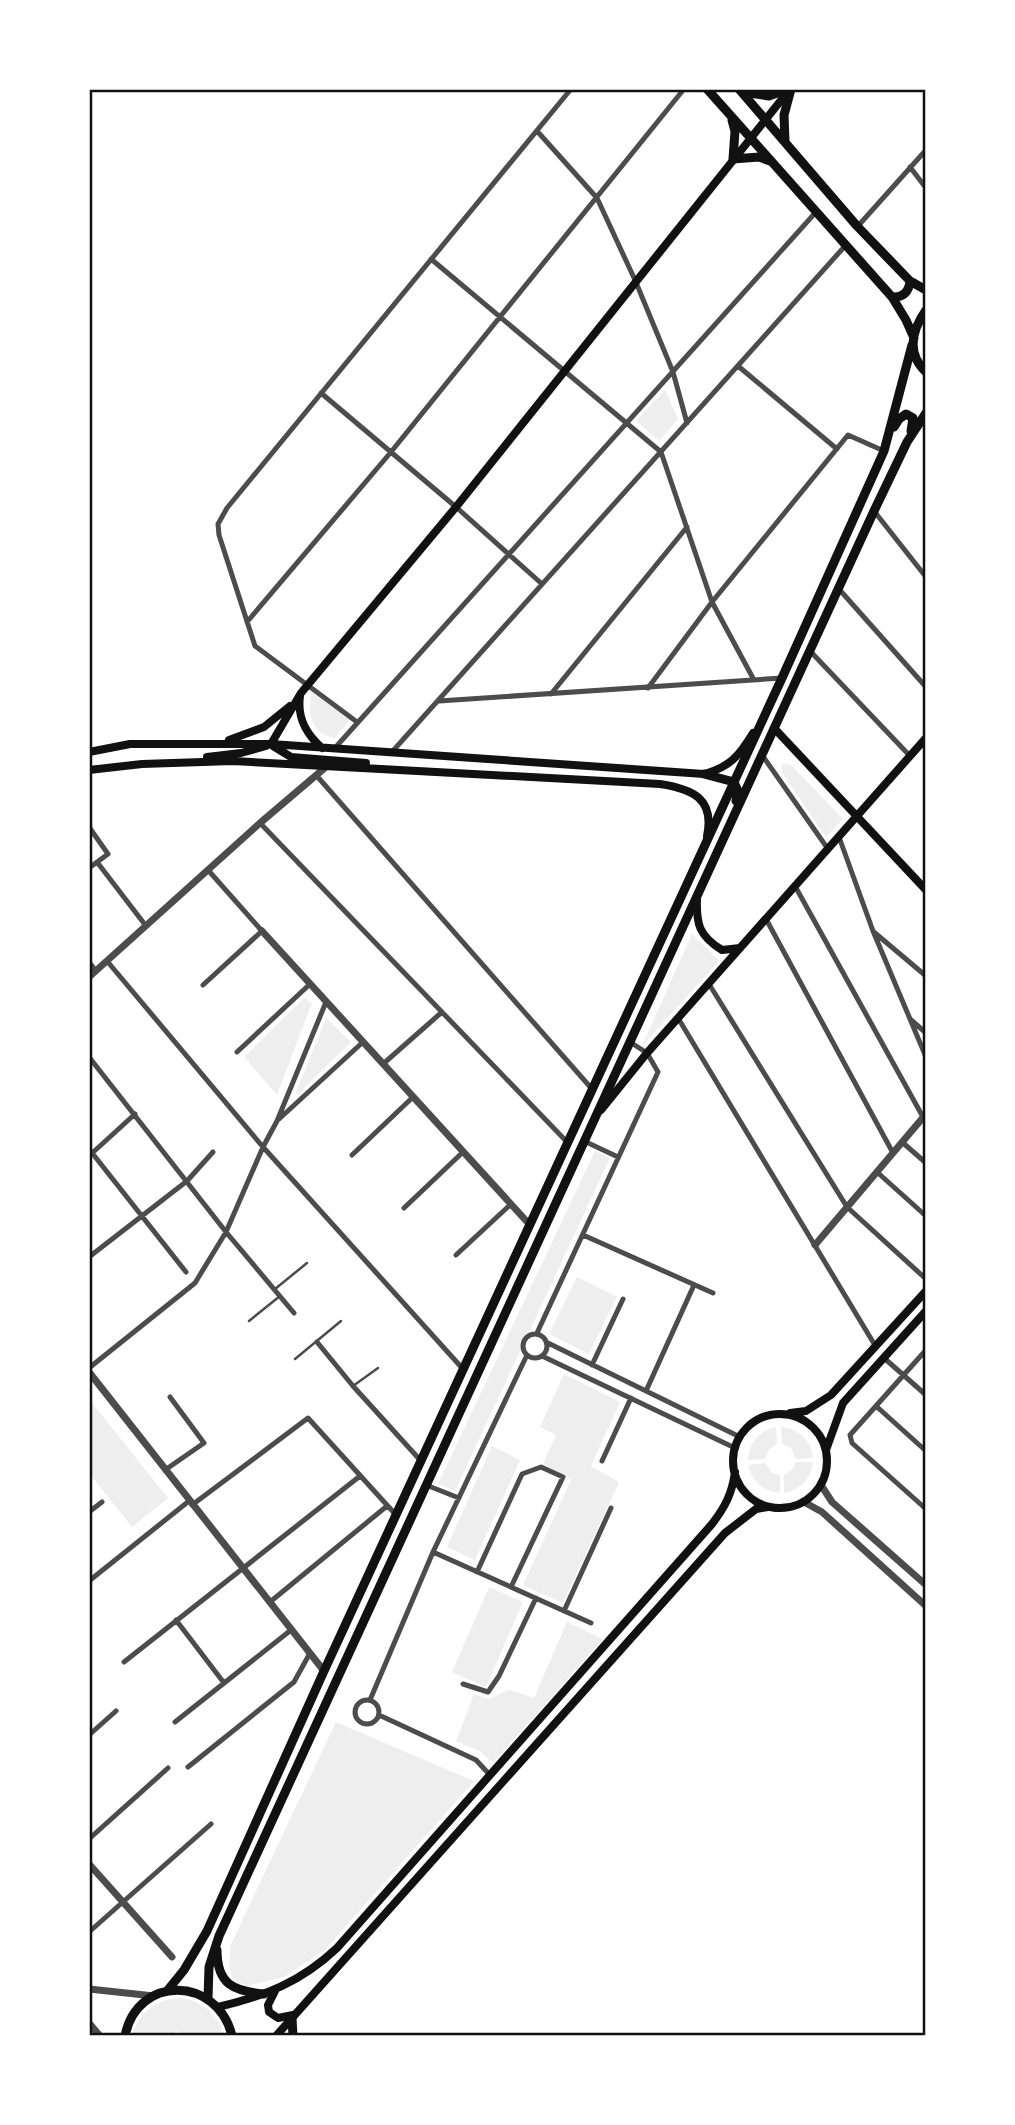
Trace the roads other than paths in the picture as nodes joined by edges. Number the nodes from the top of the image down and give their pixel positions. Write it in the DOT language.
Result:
graph roads {
  1 [pos="571,89"];
  2 [pos="684,89"];
  3 [pos="707,89"];
  4 [pos="790,89"];
  5 [pos="739,90"];
  6 [pos="728,112"];
  7 [pos="765,119"];
  8 [pos="537,131"];
  9 [pos="750,138"];
  10 [pos="786,143"];
  11 [pos="926,150"];
  12 [pos="733,159"];
  13 [pos="771,162"];
  14 [pos="909,167"];
  15 [pos="926,188"];
  16 [pos="597,198"];
  17 [pos="816,212"];
  18 [pos="858,226"];
  19 [pos="845,246"];
  20 [pos="431,260"];
  21 [pos="635,280"];
  22 [pos="910,281"];
  23 [pos="926,289"];
  24 [pos="892,297"];
  25 [pos="926,310"];
  26 [pos="501,317"];
  27 [pos="913,342"];
  28 [pos="738,366"];
  29 [pos="565,371"];
  30 [pos="673,372"];
  31 [pos="926,372"];
  32 [pos="321,393"];
  33 [pos="926,413"];
  34 [pos="626,423"];
  35 [pos="687,423"];
  36 [pos="889,437"];
  37 [pos="907,442"];
  38 [pos="837,449"];
  39 [pos="884,451"];
  40 [pos="661,452"];
  41 [pos="391,453"];
  42 [pos="456,507"];
  43 [pos="874,511"];
  44 [pos="687,527"];
  45 [pos="509,554"];
  46 [pos="926,577"];
  47 [pos="542,584"];
  48 [pos="838,588"];
  49 [pos="712,602"];
  50 [pos="247,622"];
  51 [pos="810,650"];
  52 [pos="782,678"];
  53 [pos="754,680"];
  54 [pos="308,685"];
  55 [pos="926,687"];
  56 [pos="648,688"];
  57 [pos="301,693"];
  58 [pos="551,694"];
  59 [pos="438,701"];
  60 [pos="766,713"];
  61 [pos="357,722"];
  62 [pos="774,728"];
  63 [pos="926,738"];
  64 [pos="219,743"];
  65 [pos="271,744"];
  66 [pos="322,748"];
  67 [pos="334,749"];
  68 [pos="89,752"];
  69 [pos="391,753"];
  70 [pos="762,755"];
  71 [pos="910,756"];
  72 [pos="526,762"];
  73 [pos="142,764"];
  74 [pos="327,766"];
  75 [pos="89,770"];
  76 [pos="398,770"];
  77 [pos="661,771"];
  78 [pos="704,774"];
  79 [pos="316,775"];
  80 [pos="525,777"];
  81 [pos="734,782"];
  82 [pos="660,784"];
  83 [pos="857,816"];
  84 [pos="260,823"];
  85 [pos="89,827"];
  86 [pos="728,829"];
  87 [pos="838,837"];
  88 [pos="704,848"];
  89 [pos="828,849"];
  90 [pos="97,862"];
  91 [pos="89,868"];
  92 [pos="208,870"];
  93 [pos="795,886"];
  94 [pos="926,890"];
  95 [pos="697,896"];
  96 [pos="766,919"];
  97 [pos="146,926"];
  98 [pos="262,931"];
  99 [pos="873,931"];
  100 [pos="740,948"];
  101 [pos="107,961"];
  102 [pos="89,962"];
  103 [pos="96,971"];
  104 [pos="926,975"];
  105 [pos="89,977"];
  106 [pos="310,984"];
  107 [pos="709,984"];
  108 [pos="203,985"];
  109 [pos="327,1002"];
  110 [pos="442,1012"];
  111 [pos="907,1017"];
  112 [pos="678,1018"];
  113 [pos="926,1033"];
  114 [pos="363,1042"];
  115 [pos="630,1042"];
  116 [pos="237,1052"];
  117 [pos="647,1054"];
  118 [pos="89,1057"];
  119 [pos="926,1058"];
  120 [pos="383,1064"];
  121 [pos="593,1089"];
  122 [pos="413,1097"];
  123 [pos="135,1114"];
  124 [pos="596,1116"];
  125 [pos="924,1116"];
  126 [pos="277,1121"];
  127 [pos="584,1141"];
  128 [pos="902,1142"];
  129 [pos="568,1143"];
  130 [pos="262,1147"];
  131 [pos="213,1152"];
  132 [pos="463,1152"];
  133 [pos="90,1153"];
  134 [pos="893,1153"];
  135 [pos="352,1155"];
  136 [pos="618,1157"];
  137 [pos="926,1163"];
  138 [pos="877,1172"];
  139 [pos="187,1181"];
  140 [pos="511,1204"];
  141 [pos="847,1207"];
  142 [pos="404,1208"];
  143 [pos="142,1216"];
  144 [pos="926,1216"];
  145 [pos="530,1225"];
  146 [pos="226,1232"];
  147 [pos="583,1235"];
  148 [pos="815,1245"];
  149 [pos="456,1255"];
  150 [pos="89,1257"];
  151 [pos="307,1263"];
  152 [pos="186,1272"];
  153 [pos="926,1279"];
  154 [pos="695,1285"];
  155 [pos="275,1289"];
  156 [pos="926,1291"];
  157 [pos="713,1293"];
  158 [pos="280,1296"];
  159 [pos="623,1299"];
  160 [pos="926,1311"];
  161 [pos="294,1313"];
  162 [pos="249,1321"];
  163 [pos="341,1321"];
  164 [pos="483,1326"];
  165 [pos="497,1331"];
  166 [pos="537,1333"];
  167 [pos="317,1342"];
  168 [pos="548,1343"];
  169 [pos="876,1347"];
  170 [pos="926,1350"];
  171 [pos="527,1355"];
  172 [pos="542,1356"];
  173 [pos="884,1358"];
  174 [pos="295,1359"];
  175 [pos="592,1365"];
  176 [pos="378,1368"];
  177 [pos="463,1369"];
  178 [pos="89,1370"];
  179 [pos="904,1375"];
  180 [pos="353,1386"];
  181 [pos="646,1391"];
  182 [pos="831,1395"];
  183 [pos="926,1395"];
  184 [pos="170,1397"];
  185 [pos="631,1398"];
  186 [pos="843,1403"];
  187 [pos="876,1406"];
  188 [pos="781,1414"];
  189 [pos="740,1437"];
  190 [pos="735,1448"];
  191 [pos="826,1450"];
  192 [pos="926,1451"];
  193 [pos="421,1461"];
  194 [pos="602,1461"];
  195 [pos="165,1470"];
  196 [pos="735,1472"];
  197 [pos="360,1476"];
  198 [pos="426,1485"];
  199 [pos="821,1485"];
  200 [pos="459,1498"];
  201 [pos="102,1502"];
  202 [pos="804,1502"];
  203 [pos="191,1503"];
  204 [pos="387,1506"];
  205 [pos="768,1507"];
  206 [pos="611,1508"];
  207 [pos="926,1509"];
  208 [pos="89,1512"];
  209 [pos="396,1515"];
  210 [pos="433,1552"];
  211 [pos="242,1567"];
  212 [pos="477,1572"];
  213 [pos="89,1581"];
  214 [pos="926,1585"];
  215 [pos="512,1587"];
  216 [pos="536,1598"];
  217 [pos="270,1602"];
  218 [pos="926,1606"];
  219 [pos="564,1611"];
  220 [pos="176,1620"];
  221 [pos="591,1623"];
  222 [pos="291,1630"];
  223 [pos="310,1653"];
  224 [pos="124,1662"];
  225 [pos="324,1671"];
  226 [pos="224,1683"];
  227 [pos="463,1684"];
  228 [pos="370,1700"];
  229 [pos="116,1711"];
  230 [pos="379,1715"];
  231 [pos="175,1722"];
  232 [pos="89,1735"];
  233 [pos="188,1767"];
  234 [pos="168,1768"];
  235 [pos="489,1774"];
  236 [pos="211,1824"];
  237 [pos="89,1839"];
  238 [pos="89,1864"];
  239 [pos="124,1901"];
  240 [pos="89,1932"];
  241 [pos="219,1936"];
  242 [pos="172,1957"];
  243 [pos="277,1988"];
  244 [pos="89,1989"];
  245 [pos="167,1991"];
  246 [pos="264,1994"];
  247 [pos="154,1996"];
  248 [pos="208,1998"];
  249 [pos="218,2007"];
  250 [pos="293,2016"];
  251 [pos="89,2023"];
  252 [pos="229,2025"];
  253 [pos="100,2036"];
  254 [pos="125,2036"];
  255 [pos="232,2036"];
  256 [pos="239,2036"];
  257 [pos="276,2036"];
  258 [pos="293,2036"];
  1 -- 8 [label="street"];
  2 -- 16 [label="street"];
  3 -- 6 [label="main road"];
  4 -- 5 [label="main road"];
  4 -- 7 [label="main road"];
  4 -- 10 [label="main road"];
  5 -- 7 [label="main road"];
  6 -- 9 [label="main road"];
  6 -- 12 [label="main road"];
  7 -- 9 [label="main road"];
  7 -- 10 [label="main road"];
  8 -- 16 [label="street"];
  8 -- 20 [label="street"];
  9 -- 12 [label="main road"];
  9 -- 13 [label="main road"];
  10 -- 18 [label="main road"];
  11 -- 14 [label="street"];
  12 -- 13 [label="main road"];
  12 -- 21 [label="main road"];
  13 -- 17 [label="main road"];
  14 -- 15 [label="street"];
  14 -- 18 [label="street"];
  16 -- 21 [label="street"];
  16 -- 26 [label="street"];
  17 -- 19 [label="main road"];
  17 -- 30 [label="street"];
  18 -- 22 [label="main road"];
  19 -- 24 [label="main road"];
  19 -- 28 [label="street"];
  20 -- 26 [label="street"];
  20 -- 32 [label="street"];
  21 -- 29 [label="main road"];
  21 -- 30 [label="street"];
  22 -- 23 [label="main road"];
  22 -- 24 [label="main road"];
  24 -- 27 [label="main road"];
  25 -- 27 [label="main road"];
  26 -- 29 [label="street"];
  26 -- 41 [label="street"];
  27 -- 31 [label="main road"];
  27 -- 36 [label="main road"];
  28 -- 35 [label="street"];
  28 -- 38 [label="street"];
  29 -- 34 [label="street"];
  29 -- 42 [label="main road"];
  30 -- 34 [label="street"];
  30 -- 35 [label="street"];
  32 -- 41 [label="street"];
  32 -- 50 [label="street"];
  33 -- 37 [label="main road"];
  34 -- 40 [label="street"];
  34 -- 45 [label="street"];
  35 -- 40 [label="street"];
  36 -- 37 [label="main road"];
  36 -- 39 [label="main road"];
  37 -- 43 [label="main road"];
  38 -- 39 [label="street"];
  38 -- 49 [label="street"];
  39 -- 52 [label="main road"];
  40 -- 44 [label="street"];
  40 -- 47 [label="street"];
  41 -- 42 [label="street"];
  41 -- 50 [label="street"];
  42 -- 45 [label="street"];
  42 -- 54 [label="main road"];
  43 -- 46 [label="street"];
  43 -- 48 [label="main road"];
  44 -- 49 [label="street"];
  44 -- 58 [label="street"];
  45 -- 47 [label="street"];
  45 -- 61 [label="street"];
  47 -- 59 [label="street"];
  48 -- 51 [label="main road"];
  48 -- 55 [label="street"];
  49 -- 53 [label="street"];
  49 -- 56 [label="street"];
  50 -- 54 [label="street"];
  51 -- 62 [label="main road"];
  51 -- 71 [label="street"];
  52 -- 53 [label="street"];
  52 -- 60 [label="main road"];
  53 -- 56 [label="street"];
  54 -- 57 [label="main road"];
  54 -- 61 [label="street"];
  56 -- 58 [label="street"];
  57 -- 64 [label="main road"];
  57 -- 65 [label="main road"];
  57 -- 66 [label="main road"];
  58 -- 59 [label="street"];
  59 -- 69 [label="street"];
  60 -- 78 [label="main road"];
  60 -- 81 [label="main road"];
  61 -- 67 [label="street"];
  62 -- 70 [label="main road"];
  62 -- 83 [label="main road"];
  63 -- 71 [label="main road"];
  64 -- 65 [label="main road"];
  64 -- 68 [label="main road"];
  65 -- 66 [label="main road"];
  65 -- 73 [label="main road"];
  65 -- 76 [label="main road"];
  66 -- 67 [label="main road"];
  67 -- 69 [label="main road"];
  69 -- 72 [label="main road"];
  70 -- 86 [label="main road"];
  70 -- 89 [label="street"];
  71 -- 83 [label="main road"];
  72 -- 77 [label="main road"];
  72 -- 80 [label="main road"];
  73 -- 74 [label="main road"];
  73 -- 75 [label="main road"];
  74 -- 76 [label="main road"];
  74 -- 79 [label="street"];
  76 -- 80 [label="main road"];
  77 -- 78 [label="main road"];
  77 -- 82 [label="main road"];
  78 -- 81 [label="main road"];
  79 -- 84 [label="street"];
  79 -- 121 [label="street"];
  80 -- 82 [label="main road"];
  81 -- 86 [label="main road"];
  81 -- 88 [label="main road"];
  82 -- 88 [label="main road"];
  83 -- 87 [label="main road"];
  83 -- 94 [label="main road"];
  84 -- 92 [label="street"];
  84 -- 110 [label="street"];
  85 -- 90 [label="street"];
  86 -- 95 [label="main road"];
  87 -- 89 [label="main road"];
  87 -- 99 [label="street"];
  88 -- 121 [label="main road"];
  89 -- 93 [label="main road"];
  90 -- 91 [label="street"];
  90 -- 97 [label="street"];
  92 -- 97 [label="street"];
  92 -- 98 [label="street"];
  93 -- 96 [label="main road"];
  93 -- 125 [label="street"];
  95 -- 100 [label="main road"];
  95 -- 115 [label="main road"];
  96 -- 100 [label="main road"];
  96 -- 134 [label="street"];
  97 -- 101 [label="street"];
  98 -- 106 [label="street"];
  98 -- 108 [label="street"];
  99 -- 104 [label="street"];
  99 -- 111 [label="street"];
  100 -- 107 [label="main road"];
  101 -- 103 [label="street"];
  101 -- 130 [label="street"];
  102 -- 103 [label="street"];
  103 -- 105 [label="street"];
  106 -- 109 [label="street"];
  106 -- 116 [label="street"];
  107 -- 112 [label="main road"];
  107 -- 141 [label="street"];
  109 -- 114 [label="street"];
  109 -- 126 [label="street"];
  110 -- 120 [label="street"];
  110 -- 129 [label="street"];
  111 -- 113 [label="street"];
  111 -- 119 [label="street"];
  112 -- 117 [label="main road"];
  112 -- 148 [label="street"];
  114 -- 120 [label="street"];
  114 -- 126 [label="street"];
  115 -- 117 [label="street"];
  115 -- 124 [label="main road"];
  117 -- 124 [label="main road"];
  117 -- 136 [label="street"];
  118 -- 123 [label="street"];
  120 -- 122 [label="street"];
  121 -- 129 [label="main road"];
  122 -- 132 [label="street"];
  122 -- 135 [label="street"];
  123 -- 133 [label="street"];
  123 -- 139 [label="street"];
  124 -- 127 [label="main road"];
  125 -- 128 [label="street"];
  126 -- 130 [label="street"];
  127 -- 136 [label="street"];
  127 -- 165 [label="main road"];
  128 -- 134 [label="street"];
  128 -- 137 [label="street"];
  129 -- 145 [label="main road"];
  130 -- 146 [label="street"];
  130 -- 177 [label="street"];
  131 -- 139 [label="street"];
  132 -- 140 [label="street"];
  132 -- 142 [label="street"];
  133 -- 143 [label="street"];
  134 -- 138 [label="street"];
  136 -- 147 [label="street"];
  138 -- 141 [label="street"];
  138 -- 144 [label="street"];
  139 -- 143 [label="street"];
  139 -- 146 [label="street"];
  140 -- 145 [label="street"];
  140 -- 149 [label="street"];
  141 -- 148 [label="street"];
  141 -- 153 [label="street"];
  143 -- 150 [label="street"];
  143 -- 152 [label="street"];
  145 -- 164 [label="main road"];
  146 -- 155 [label="street"];
  146 -- 178 [label="street"];
  147 -- 154 [label="street"];
  147 -- 166 [label="street"];
  148 -- 169 [label="street"];
  151 -- 155 [label="lane"];
  154 -- 157 [label="street"];
  154 -- 181 [label="street"];
  155 -- 158 [label="street"];
  156 -- 169 [label="main road"];
  158 -- 161 [label="street"];
  158 -- 162 [label="lane"];
  159 -- 175 [label="street"];
  160 -- 173 [label="main road"];
  163 -- 167 [label="lane"];
  164 -- 165 [label="main road"];
  164 -- 177 [label="main road"];
  165 -- 198 [label="main road"];
  166 -- 168 [label="street"];
  166 -- 171 [label="street"];
  167 -- 174 [label="lane"];
  167 -- 180 [label="street"];
  168 -- 172 [label="street"];
  168 -- 175 [label="street"];
  169 -- 182 [label="main road"];
  170 -- 179 [label="street"];
  171 -- 172 [label="street"];
  171 -- 200 [label="street"];
  172 -- 185 [label="street"];
  173 -- 179 [label="street"];
  173 -- 186 [label="main road"];
  175 -- 181 [label="street"];
  176 -- 180 [label="lane"];
  177 -- 193 [label="main road"];
  178 -- 195 [label="street"];
  179 -- 183 [label="street"];
  179 -- 187 [label="street"];
  180 -- 193 [label="street"];
  181 -- 189 [label="street"];
  182 -- 186 [label="main road"];
  182 -- 188 [label="main road"];
  184 -- 195 [label="street"];
  185 -- 190 [label="street"];
  185 -- 194 [label="street"];
  186 -- 191 [label="main road"];
  187 -- 192 [label="street"];
  187 -- 207 [label="street"];
  188 -- 189 [label="main road"];
  188 -- 191 [label="main road"];
  189 -- 190 [label="main road"];
  190 -- 196 [label="main road"];
  191 -- 199 [label="main road"];
  193 -- 209 [label="main road"];
  195 -- 203 [label="street"];
  196 -- 205 [label="main road"];
  196 -- 235 [label="main road"];
  197 -- 203 [label="street"];
  197 -- 204 [label="street"];
  197 -- 211 [label="street"];
  198 -- 200 [label="street"];
  198 -- 241 [label="main road"];
  199 -- 202 [label="main road"];
  199 -- 214 [label="street"];
  200 -- 210 [label="street"];
  201 -- 208 [label="street"];
  202 -- 205 [label="main road"];
  202 -- 218 [label="street"];
  203 -- 211 [label="street"];
  203 -- 213 [label="street"];
  204 -- 209 [label="street"];
  204 -- 217 [label="street"];
  205 -- 250 [label="main road"];
  206 -- 219 [label="street"];
  209 -- 225 [label="main road"];
  210 -- 212 [label="street"];
  210 -- 228 [label="street"];
  211 -- 217 [label="street"];
  211 -- 220 [label="street"];
  212 -- 215 [label="street"];
  212 -- 215 [label="street"];
  215 -- 216 [label="street"];
  216 -- 219 [label="street"];
  216 -- 227 [label="street"];
  217 -- 222 [label="street"];
  219 -- 221 [label="street"];
  220 -- 224 [label="street"];
  220 -- 226 [label="street"];
  222 -- 223 [label="street"];
  222 -- 226 [label="street"];
  223 -- 225 [label="street"];
  223 -- 233 [label="street"];
  225 -- 245 [label="main road"];
  226 -- 231 [label="street"];
  228 -- 230 [label="street"];
  228 -- 230 [label="street"];
  229 -- 232 [label="street"];
  230 -- 235 [label="street"];
  234 -- 237 [label="street"];
  235 -- 243 [label="main road"];
  236 -- 239 [label="street"];
  238 -- 239 [label="street"];
  239 -- 240 [label="street"];
  239 -- 242 [label="street"];
  241 -- 246 [label="main road"];
  241 -- 248 [label="main road"];
  243 -- 246 [label="main road"];
  243 -- 250 [label="main road"];
  244 -- 247 [label="street"];
  245 -- 247 [label="main road"];
  245 -- 248 [label="main road"];
  246 -- 249 [label="main road"];
  247 -- 254 [label="main road"];
  248 -- 249 [label="main road"];
  249 -- 252 [label="main road"];
  250 -- 257 [label="main road"];
  250 -- 258 [label="main road"];
  251 -- 253 [label="street"];
  252 -- 255 [label="main road"];
  252 -- 256 [label="main road"];
}
